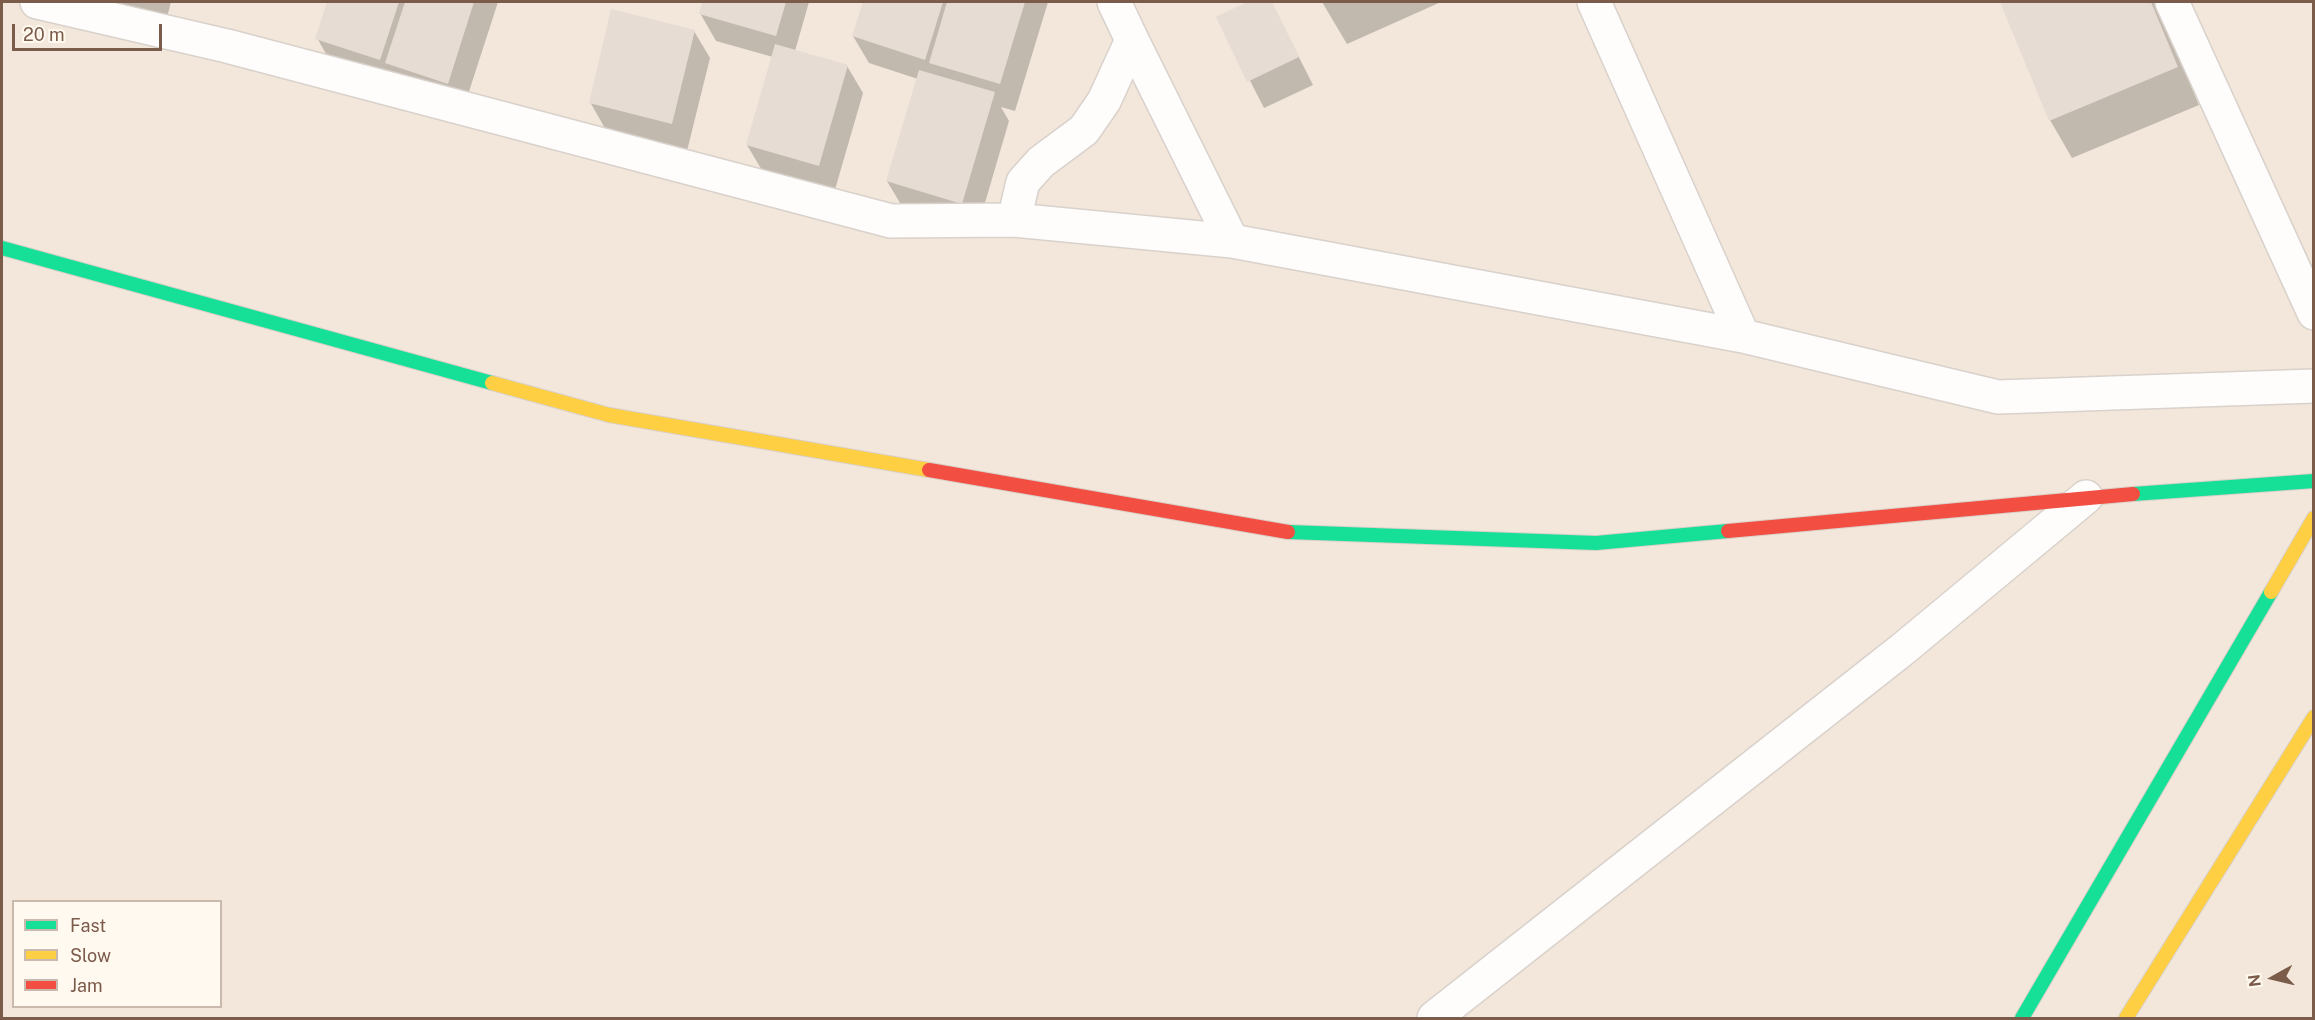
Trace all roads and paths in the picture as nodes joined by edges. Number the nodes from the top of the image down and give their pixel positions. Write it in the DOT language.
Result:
graph roads {
  1 [pos="37,2"];
  2 [pos="1114,2"];
  3 [pos="1594,2"];
  4 [pos="2172,2"];
  5 [pos="1132,40"];
  6 [pos="1014,220"];
  7 [pos="1232,241"];
  8 [pos="2,248"];
  9 [pos="2313,313"];
  10 [pos="1743,336"];
  11 [pos="2313,386"];
  12 [pos="2313,481"];
  13 [pos="2086,497"];
  14 [pos="2313,518"];
  15 [pos="2313,717"];
  16 [pos="1434,1018"];
  17 [pos="2022,1018"];
  18 [pos="2126,1018"];
  1 -- 6 [label="street"];
  2 -- 5 [label="street"];
  3 -- 10 [label="street"];
  4 -- 9 [label="street"];
  5 -- 6 [label="street"];
  5 -- 7 [label="street"];
  6 -- 7 [label="street"];
  7 -- 10 [label="street"];
  8 -- 13 [label="street"];
  10 -- 11 [label="street"];
  12 -- 13 [label="street"];
  13 -- 16 [label="street"];
  14 -- 17 [label="street"];
  15 -- 18 [label="street"];
}
